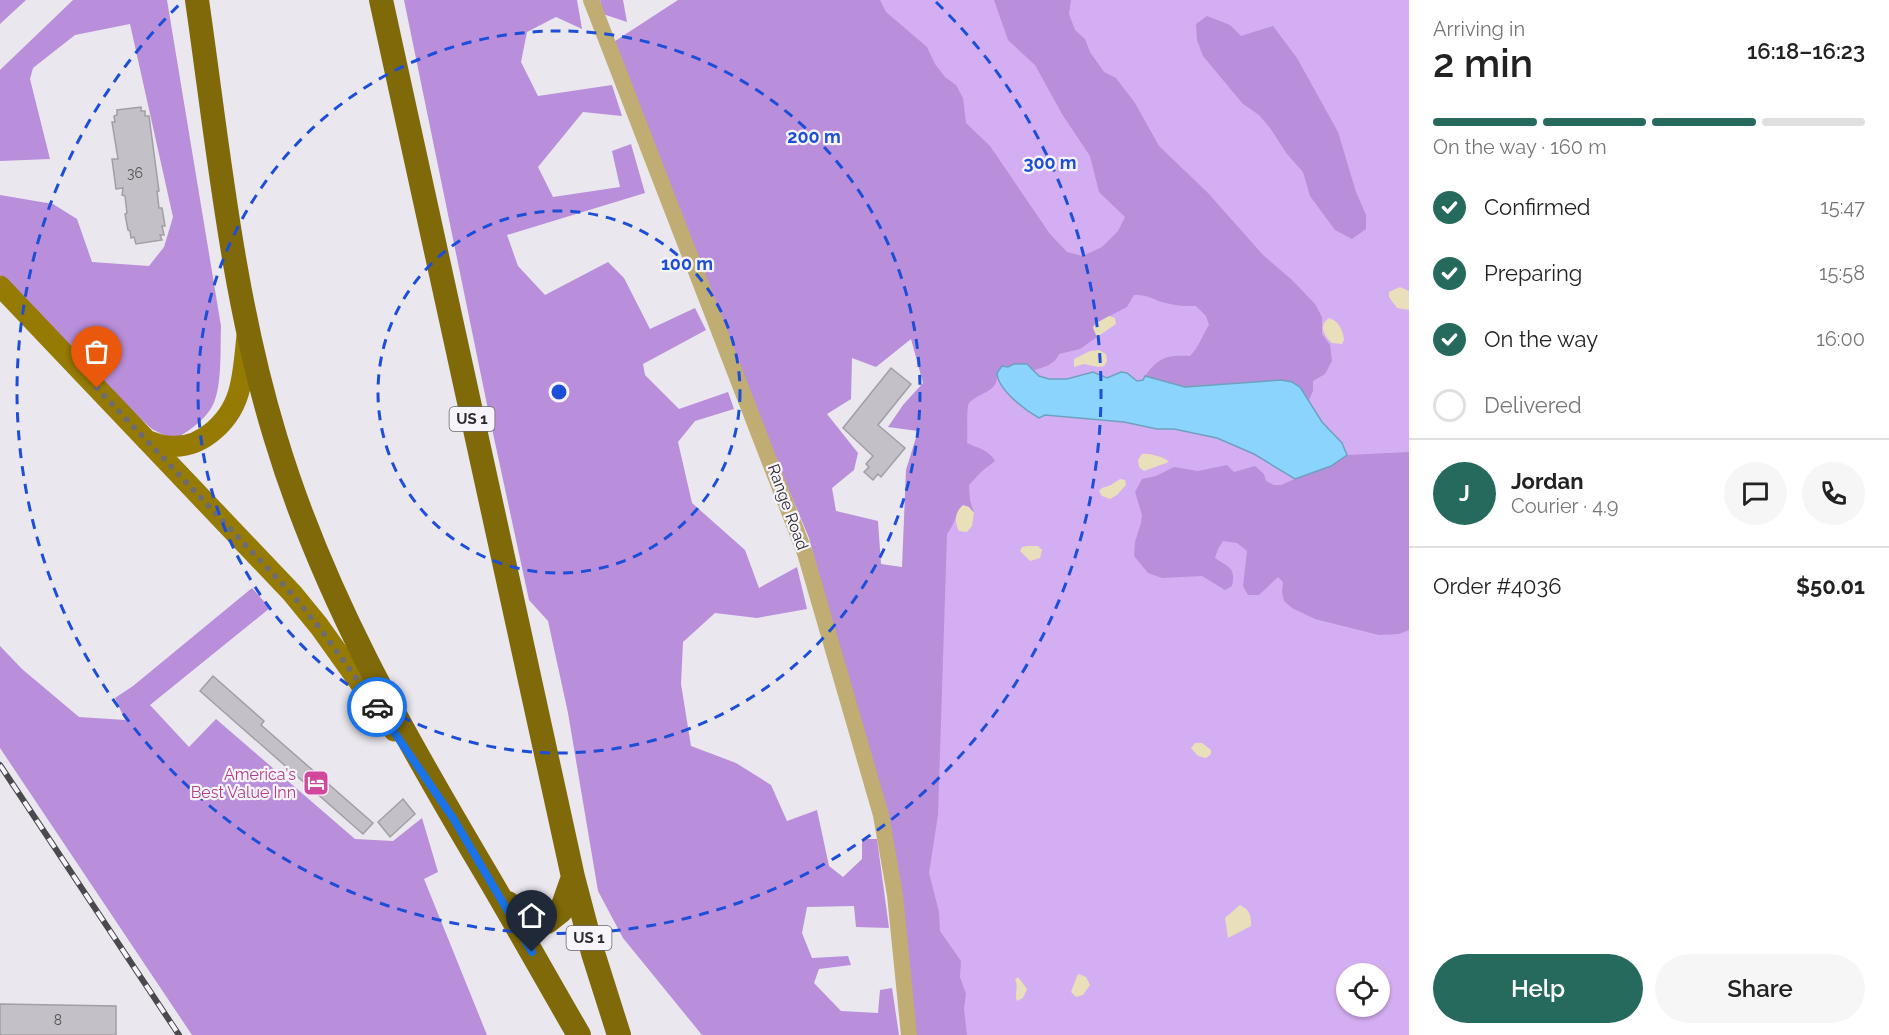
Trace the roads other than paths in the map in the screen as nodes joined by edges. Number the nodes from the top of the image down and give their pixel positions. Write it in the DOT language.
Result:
graph roads {
  1 [pos="197,0"];
  2 [pos="381,0"];
  3 [pos="591,0"];
  4 [pos="0,286"];
  5 [pos="248,331"];
  6 [pos="145,440"];
  7 [pos="453,818"];
  8 [pos="573,877"];
  9 [pos="496,890"];
  10 [pos="579,1035"];
  11 [pos="620,1035"];
  12 [pos="909,1035"];
  1 -- 5 [label="highway"];
  2 -- 8 [label="highway, US 1"];
  3 -- 12 [label="street, Range Road"];
  4 -- 6 [label="main road"];
  5 -- 6 [label="main road"];
  5 -- 7 [label="highway"];
  6 -- 7 [label="main road"];
  7 -- 9 [label="highway"];
  8 -- 9 [label="highway"];
  8 -- 11 [label="highway, US 1"];
  9 -- 10 [label="highway"];
}
